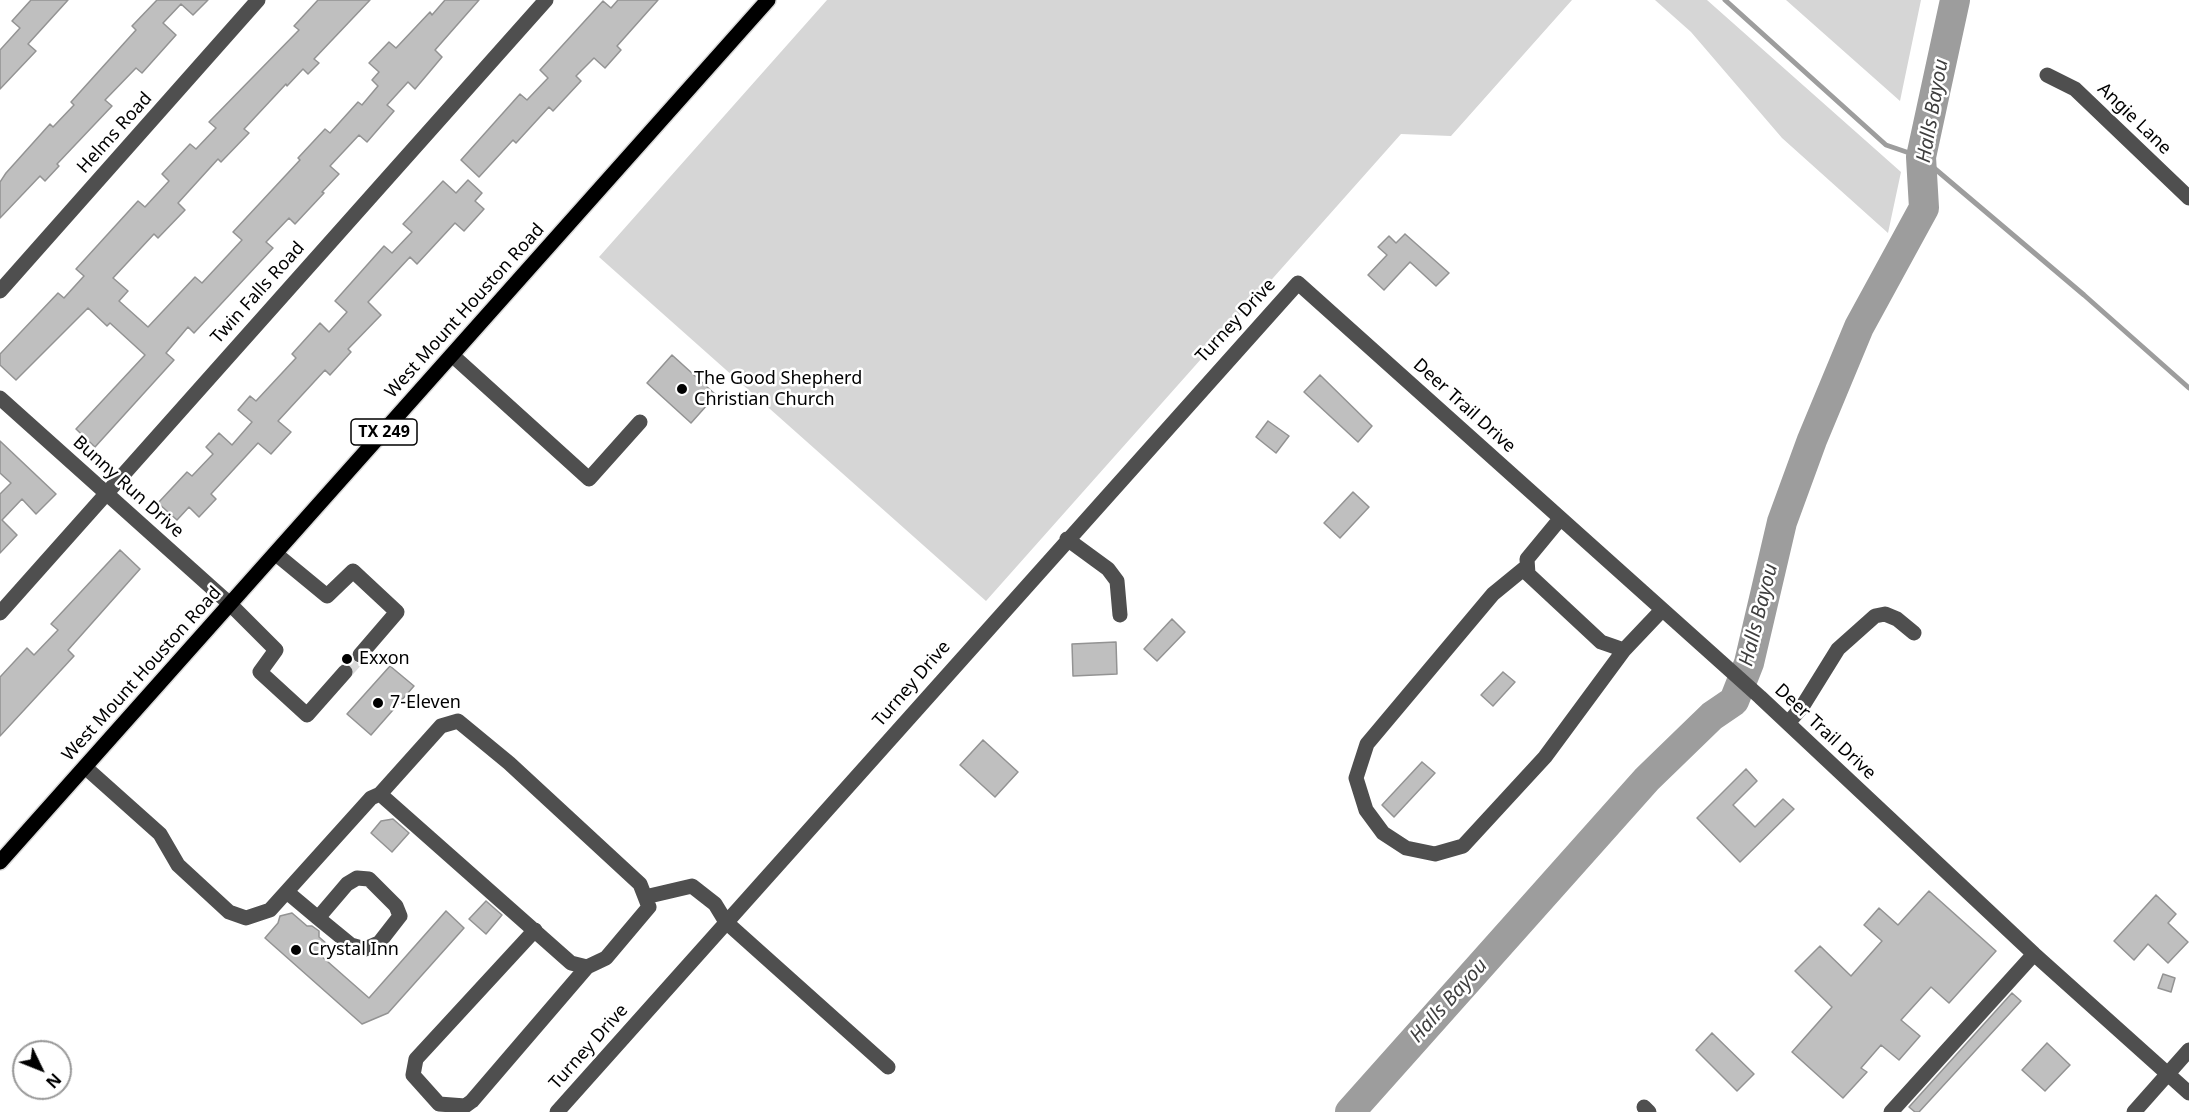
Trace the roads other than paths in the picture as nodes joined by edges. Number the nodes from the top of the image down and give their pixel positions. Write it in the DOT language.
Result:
graph roads {
  1 [pos="258,0"];
  2 [pos="546,0"];
  3 [pos="768,0"];
  4 [pos="2047,75"];
  5 [pos="2189,198"];
  6 [pos="1298,283"];
  7 [pos="0,291"];
  8 [pos="452,355"];
  9 [pos="0,398"];
  10 [pos="640,422"];
  11 [pos="106,493"];
  12 [pos="1560,519"];
  13 [pos="1067,539"];
  14 [pos="276,554"];
  15 [pos="1527,567"];
  16 [pos="231,605"];
  17 [pos="1661,611"];
  18 [pos="0,613"];
  19 [pos="1120,615"];
  20 [pos="1914,633"];
  21 [pos="1624,650"];
  22 [pos="360,655"];
  23 [pos="345,672"];
  24 [pos="1788,723"];
  25 [pos="85,767"];
  26 [pos="380,794"];
  27 [pos="0,862"];
  28 [pos="287,892"];
  29 [pos="645,897"];
  30 [pos="318,918"];
  31 [pos="726,922"];
  32 [pos="534,930"];
  33 [pos="2034,954"];
  34 [pos="587,967"];
  35 [pos="2189,1050"];
  36 [pos="888,1068"];
  37 [pos="2168,1074"];
  38 [pos="2189,1093"];
  39 [pos="557,1112"];
  40 [pos="1891,1112"];
  41 [pos="2134,1112"];
  1 -- 7 [label="street, Helms Road"];
  2 -- 11 [label="street, Twin Falls Road"];
  3 -- 8 [label="main road, West Mount Houston Road / TX 249"];
  4 -- 5 [label="street, Angie Lane"];
  6 -- 12 [label="street, Deer Trail Drive"];
  6 -- 13 [label="street, Turney Drive"];
  8 -- 10 [label="street"];
  8 -- 14 [label="main road, West Mount Houston Road / TX 249"];
  9 -- 11 [label="street, Bunny Run Drive"];
  11 -- 16 [label="street, Bunny Run Drive"];
  11 -- 18 [label="street, Twin Falls Road"];
  12 -- 15 [label="street"];
  12 -- 17 [label="street, Deer Trail Drive"];
  13 -- 19 [label="street"];
  13 -- 31 [label="street, Turney Drive"];
  14 -- 16 [label="main road, West Mount Houston Road / TX 249"];
  14 -- 22 [label="street"];
  15 -- 21 [label="street"];
  15 -- 21 [label="street"];
  16 -- 23 [label="street, Bunny Run Drive"];
  16 -- 25 [label="main road, West Mount Houston Road / TX 249"];
  17 -- 21 [label="street"];
  17 -- 24 [label="street, Deer Trail Drive"];
  20 -- 24 [label="street"];
  24 -- 33 [label="street, Deer Trail Drive"];
  25 -- 27 [label="main road, West Mount Houston Road / TX 249"];
  25 -- 28 [label="street"];
  26 -- 28 [label="street"];
  26 -- 29 [label="street"];
  26 -- 32 [label="street"];
  28 -- 30 [label="street"];
  29 -- 31 [label="street"];
  29 -- 34 [label="street"];
  30 -- 30 [label="street"];
  31 -- 36 [label="street"];
  31 -- 39 [label="street, Turney Drive"];
  32 -- 34 [label="street"];
  32 -- 34 [label="street"];
  33 -- 37 [label="street, Deer Trail Drive"];
  33 -- 40 [label="street"];
  35 -- 37 [label="street"];
  37 -- 38 [label="street, Deer Trail Drive"];
  37 -- 41 [label="street"];
}
